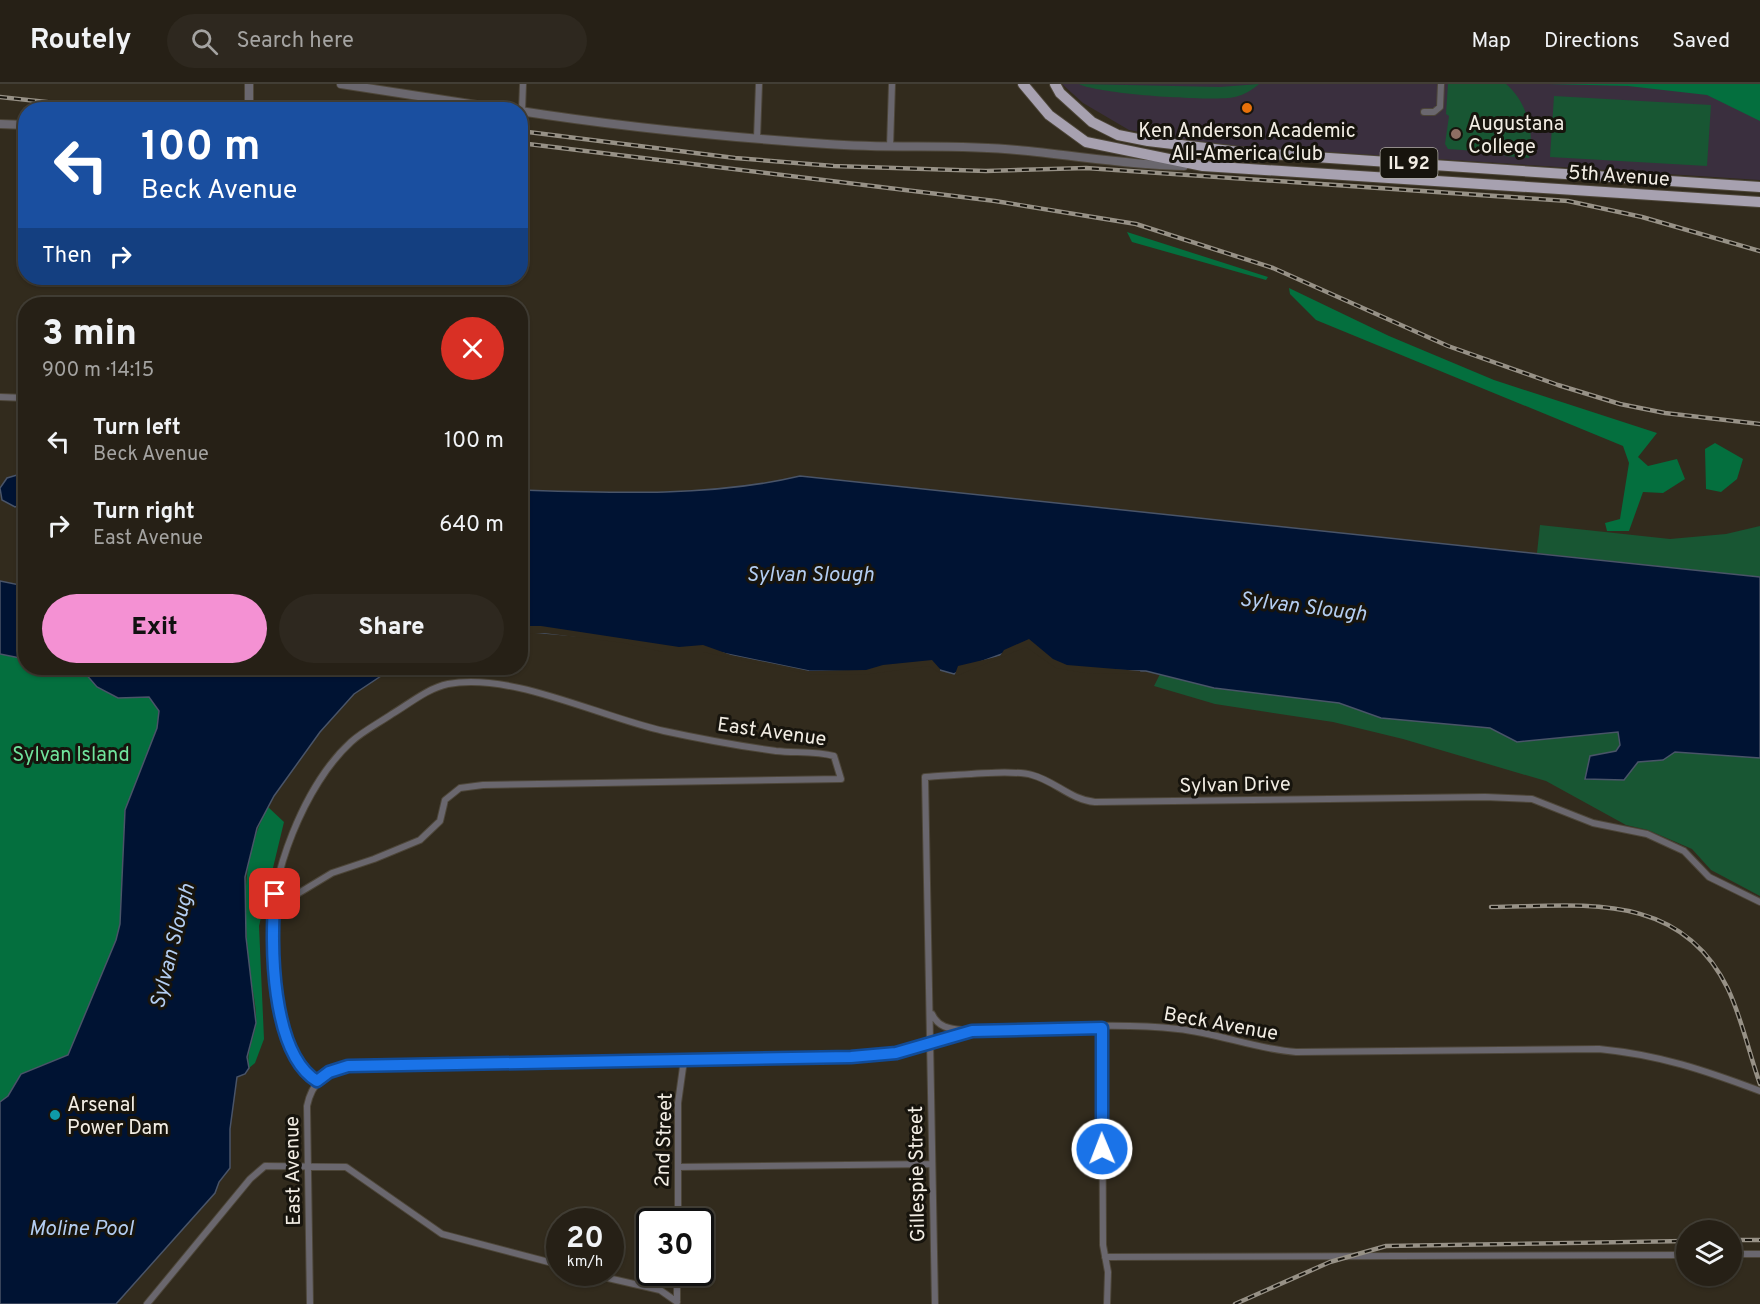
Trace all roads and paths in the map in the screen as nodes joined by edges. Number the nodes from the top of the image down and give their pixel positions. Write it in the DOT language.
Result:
graph roads {
  1 [pos="249,84"];
  2 [pos="341,84"];
  3 [pos="523,84"];
  4 [pos="759,84"];
  5 [pos="892,84"];
  6 [pos="1055,84"];
  7 [pos="1441,84"];
  8 [pos="386,87"];
  9 [pos="1026,87"];
  10 [pos="249,102"];
  11 [pos="466,102"];
  12 [pos="522,102"];
  13 [pos="528,112"];
  14 [pos="1425,112"];
  15 [pos="0,124"];
  16 [pos="18,125"];
  17 [pos="757,138"];
  18 [pos="890,147"];
  19 [pos="1203,166"];
  20 [pos="1760,187"];
  21 [pos="1760,202"];
  22 [pos="0,397"];
  23 [pos="18,398"];
  24 [pos="1760,902"];
  25 [pos="274,908"];
  26 [pos="931,1012"];
  27 [pos="1102,1028"];
  28 [pos="976,1031"];
  29 [pos="932,1043"];
  30 [pos="684,1060"];
  31 [pos="317,1081"];
  32 [pos="1760,1091"];
  33 [pos="932,1164"];
  34 [pos="308,1165"];
  35 [pos="678,1167"];
  36 [pos="678,1208"];
  37 [pos="1742,1254"];
  38 [pos="1760,1254"];
  39 [pos="1676,1255"];
  40 [pos="1105,1257"];
  41 [pos="546,1262"];
  42 [pos="624,1282"];
  43 [pos="677,1286"];
  44 [pos="677,1303"];
  45 [pos="147,1304"];
  46 [pos="310,1304"];
  47 [pos="934,1304"];
  48 [pos="1107,1304"];
  1 -- 10 [label="street"];
  2 -- 8 [label="street"];
  3 -- 12 [label="street"];
  4 -- 17 [label="street"];
  5 -- 18 [label="street"];
  6 -- 20 [label="main road, 5th Avenue / IL 92"];
  7 -- 14 [label="street"];
  8 -- 11 [label="street"];
  9 -- 19 [label="main road, 5th Avenue / IL 92"];
  13 -- 17 [label="street"];
  15 -- 16 [label="street"];
  17 -- 18 [label="street"];
  18 -- 19 [label="street"];
  19 -- 21 [label="main road, 5th Avenue / IL 92"];
  22 -- 23 [label="street"];
  24 -- 26 [label="street, Sylvan Drive"];
  25 -- 25 [label="street, East Avenue"];
  25 -- 31 [label="street, East Avenue"];
  26 -- 28 [label="street"];
  26 -- 29 [label="street, Sylvan Drive"];
  27 -- 28 [label="street, Beck Avenue"];
  27 -- 32 [label="street, Beck Avenue"];
  27 -- 40 [label="street"];
  28 -- 29 [label="street, Beck Avenue"];
  29 -- 30 [label="street, Beck Avenue"];
  29 -- 33 [label="street, Gillespie Street"];
  30 -- 31 [label="street, Beck Avenue"];
  30 -- 35 [label="street, 2nd Street"];
  31 -- 34 [label="street, East Avenue"];
  33 -- 35 [label="street"];
  33 -- 47 [label="street, Gillespie Street"];
  34 -- 41 [label="street"];
  34 -- 45 [label="street"];
  34 -- 46 [label="street, East Avenue"];
  35 -- 36 [label="street, 2nd Street"];
  37 -- 38 [label="street"];
  39 -- 40 [label="street"];
  40 -- 48 [label="street"];
  42 -- 44 [label="street"];
  43 -- 44 [label="street"];
}
